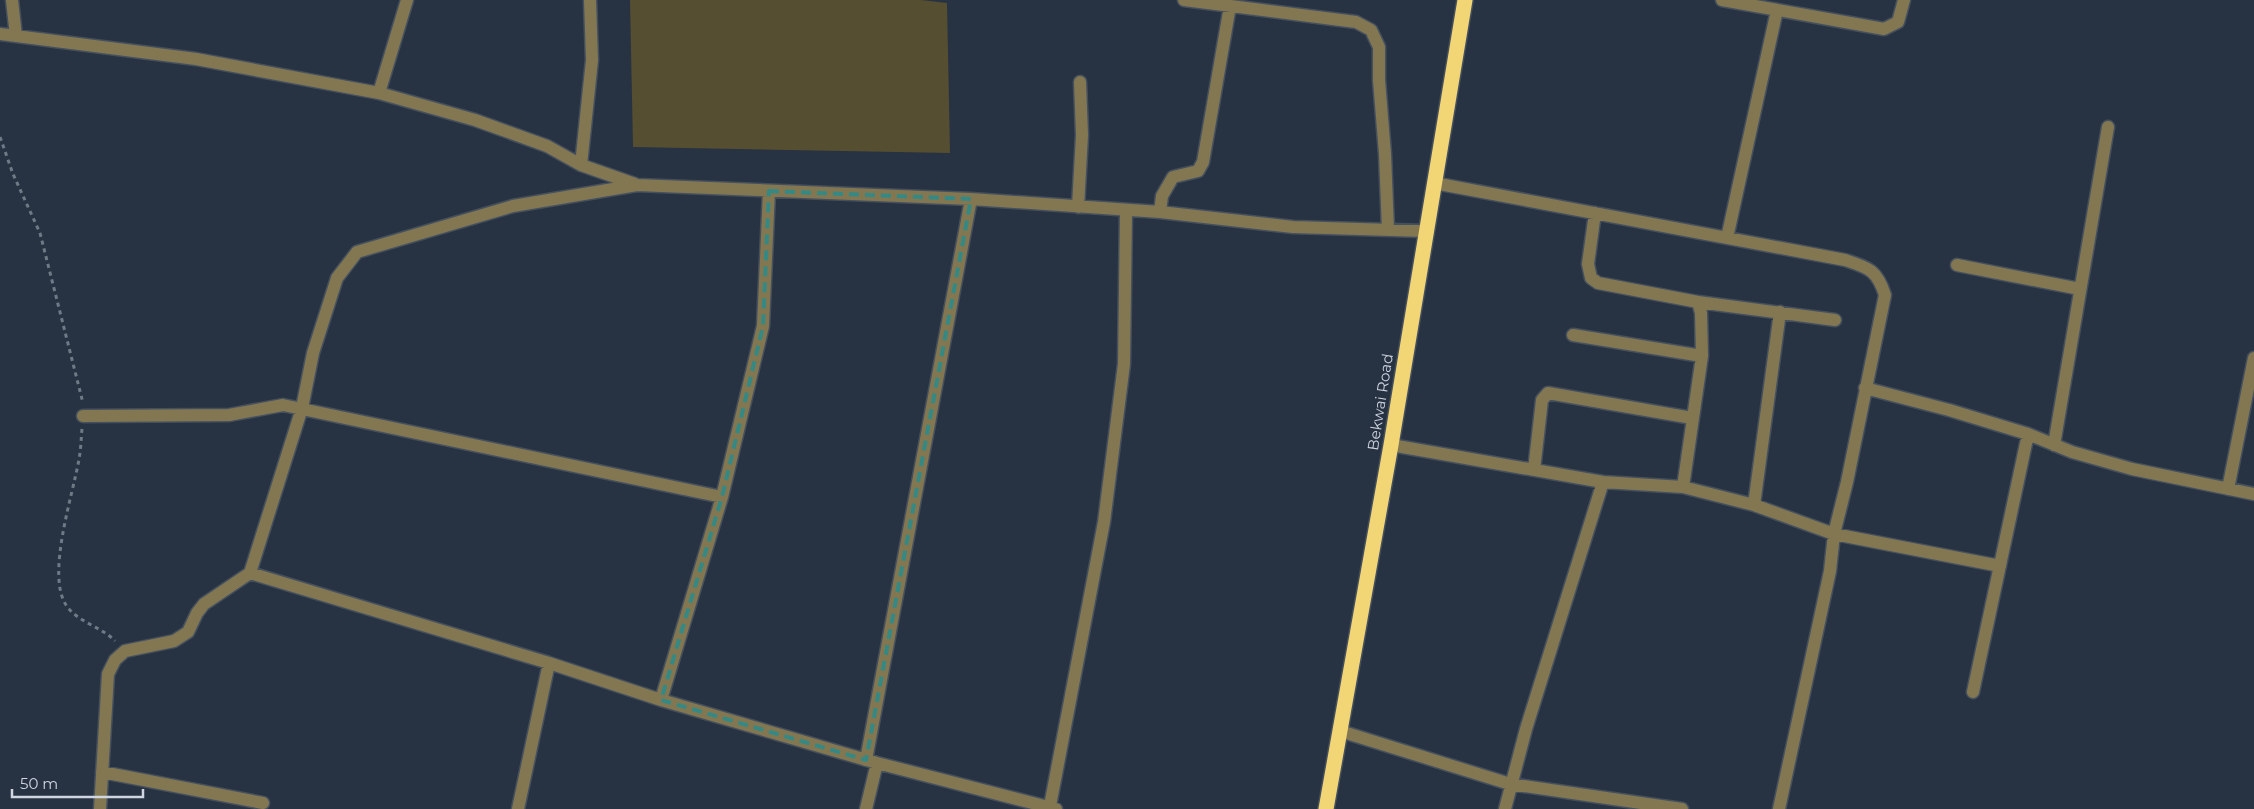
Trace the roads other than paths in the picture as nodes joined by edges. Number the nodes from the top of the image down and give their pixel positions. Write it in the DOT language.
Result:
graph roads {
  1 [pos="12,0"];
  2 [pos="407,0"];
  3 [pos="590,0"];
  4 [pos="1184,0"];
  5 [pos="1465,0"];
  6 [pos="1722,0"];
  7 [pos="1904,0"];
  8 [pos="1230,6"];
  9 [pos="1777,10"];
  10 [pos="0,34"];
  11 [pos="16,36"];
  12 [pos="1080,82"];
  13 [pos="379,92"];
  14 [pos="2108,127"];
  15 [pos="581,165"];
  16 [pos="1434,183"];
  17 [pos="637,185"];
  18 [pos="769,191"];
  19 [pos="972,199"];
  20 [pos="1078,207"];
  21 [pos="1126,211"];
  22 [pos="1160,212"];
  23 [pos="1595,213"];
  24 [pos="1388,230"];
  25 [pos="1425,231"];
  26 [pos="1727,238"];
  27 [pos="1957,265"];
  28 [pos="2080,289"];
  29 [pos="1698,302"];
  30 [pos="1780,312"];
  31 [pos="1835,320"];
  32 [pos="1573,335"];
  33 [pos="1702,356"];
  34 [pos="2254,358"];
  35 [pos="1865,388"];
  36 [pos="302,408"];
  37 [pos="83,416"];
  38 [pos="1692,418"];
  39 [pos="2028,434"];
  40 [pos="2054,444"];
  41 [pos="1391,445"];
  42 [pos="1534,470"];
  43 [pos="1603,482"];
  44 [pos="1682,487"];
  45 [pos="2228,489"];
  46 [pos="2254,494"];
  47 [pos="722,497"];
  48 [pos="1754,505"];
  49 [pos="1834,534"];
  50 [pos="2000,566"];
  51 [pos="250,573"];
  52 [pos="549,664"];
  53 [pos="1973,692"];
  54 [pos="661,700"];
  55 [pos="1340,731"];
  56 [pos="872,761"];
  57 [pos="102,772"];
  58 [pos="1510,784"];
  59 [pos="264,803"];
  60 [pos="1053,808"];
  61 [pos="100,809"];
  62 [pos="518,809"];
  63 [pos="866,809"];
  64 [pos="1326,809"];
  65 [pos="1505,809"];
  66 [pos="1675,809"];
  67 [pos="1779,809"];
  1 -- 11 [label="street"];
  2 -- 13 [label="street"];
  3 -- 15 [label="street"];
  4 -- 8 [label="street"];
  5 -- 16 [label="highway, Bekwai Road"];
  6 -- 9 [label="street"];
  7 -- 9 [label="street"];
  8 -- 22 [label="street"];
  8 -- 24 [label="street"];
  9 -- 26 [label="street"];
  10 -- 11 [label="street"];
  11 -- 13 [label="street"];
  12 -- 20 [label="street"];
  13 -- 15 [label="street"];
  14 -- 28 [label="street"];
  15 -- 17 [label="street"];
  16 -- 23 [label="street"];
  16 -- 25 [label="highway, Bekwai Road"];
  17 -- 18 [label="street"];
  17 -- 36 [label="street"];
  18 -- 19 [label="street"];
  18 -- 47 [label="street"];
  19 -- 20 [label="street"];
  19 -- 56 [label="street"];
  20 -- 21 [label="street"];
  21 -- 22 [label="street"];
  21 -- 60 [label="street"];
  22 -- 24 [label="street"];
  23 -- 26 [label="street"];
  23 -- 29 [label="street"];
  24 -- 25 [label="street"];
  25 -- 41 [label="highway, Bekwai Road"];
  26 -- 35 [label="street"];
  27 -- 28 [label="street"];
  28 -- 40 [label="street"];
  29 -- 30 [label="street"];
  29 -- 33 [label="street"];
  30 -- 31 [label="street"];
  30 -- 48 [label="street"];
  32 -- 33 [label="street"];
  33 -- 38 [label="street"];
  34 -- 45 [label="street"];
  35 -- 39 [label="street"];
  35 -- 49 [label="street"];
  36 -- 37 [label="street"];
  36 -- 47 [label="street"];
  36 -- 51 [label="street"];
  38 -- 42 [label="street"];
  38 -- 44 [label="street"];
  39 -- 40 [label="street"];
  39 -- 50 [label="street"];
  40 -- 45 [label="street"];
  41 -- 42 [label="street"];
  41 -- 55 [label="highway, Bekwai Road"];
  42 -- 43 [label="street"];
  43 -- 44 [label="street"];
  43 -- 58 [label="street"];
  44 -- 48 [label="street"];
  45 -- 46 [label="street"];
  47 -- 54 [label="street"];
  48 -- 49 [label="street"];
  49 -- 50 [label="street"];
  49 -- 67 [label="street"];
  50 -- 53 [label="street"];
  51 -- 52 [label="street"];
  51 -- 57 [label="street"];
  52 -- 54 [label="street"];
  52 -- 62 [label="street"];
  54 -- 56 [label="street"];
  55 -- 58 [label="street"];
  55 -- 64 [label="highway, Bekwai Road"];
  56 -- 60 [label="street"];
  56 -- 63 [label="street"];
  57 -- 59 [label="street"];
  57 -- 61 [label="street"];
  58 -- 65 [label="street"];
  58 -- 66 [label="street"];
}
